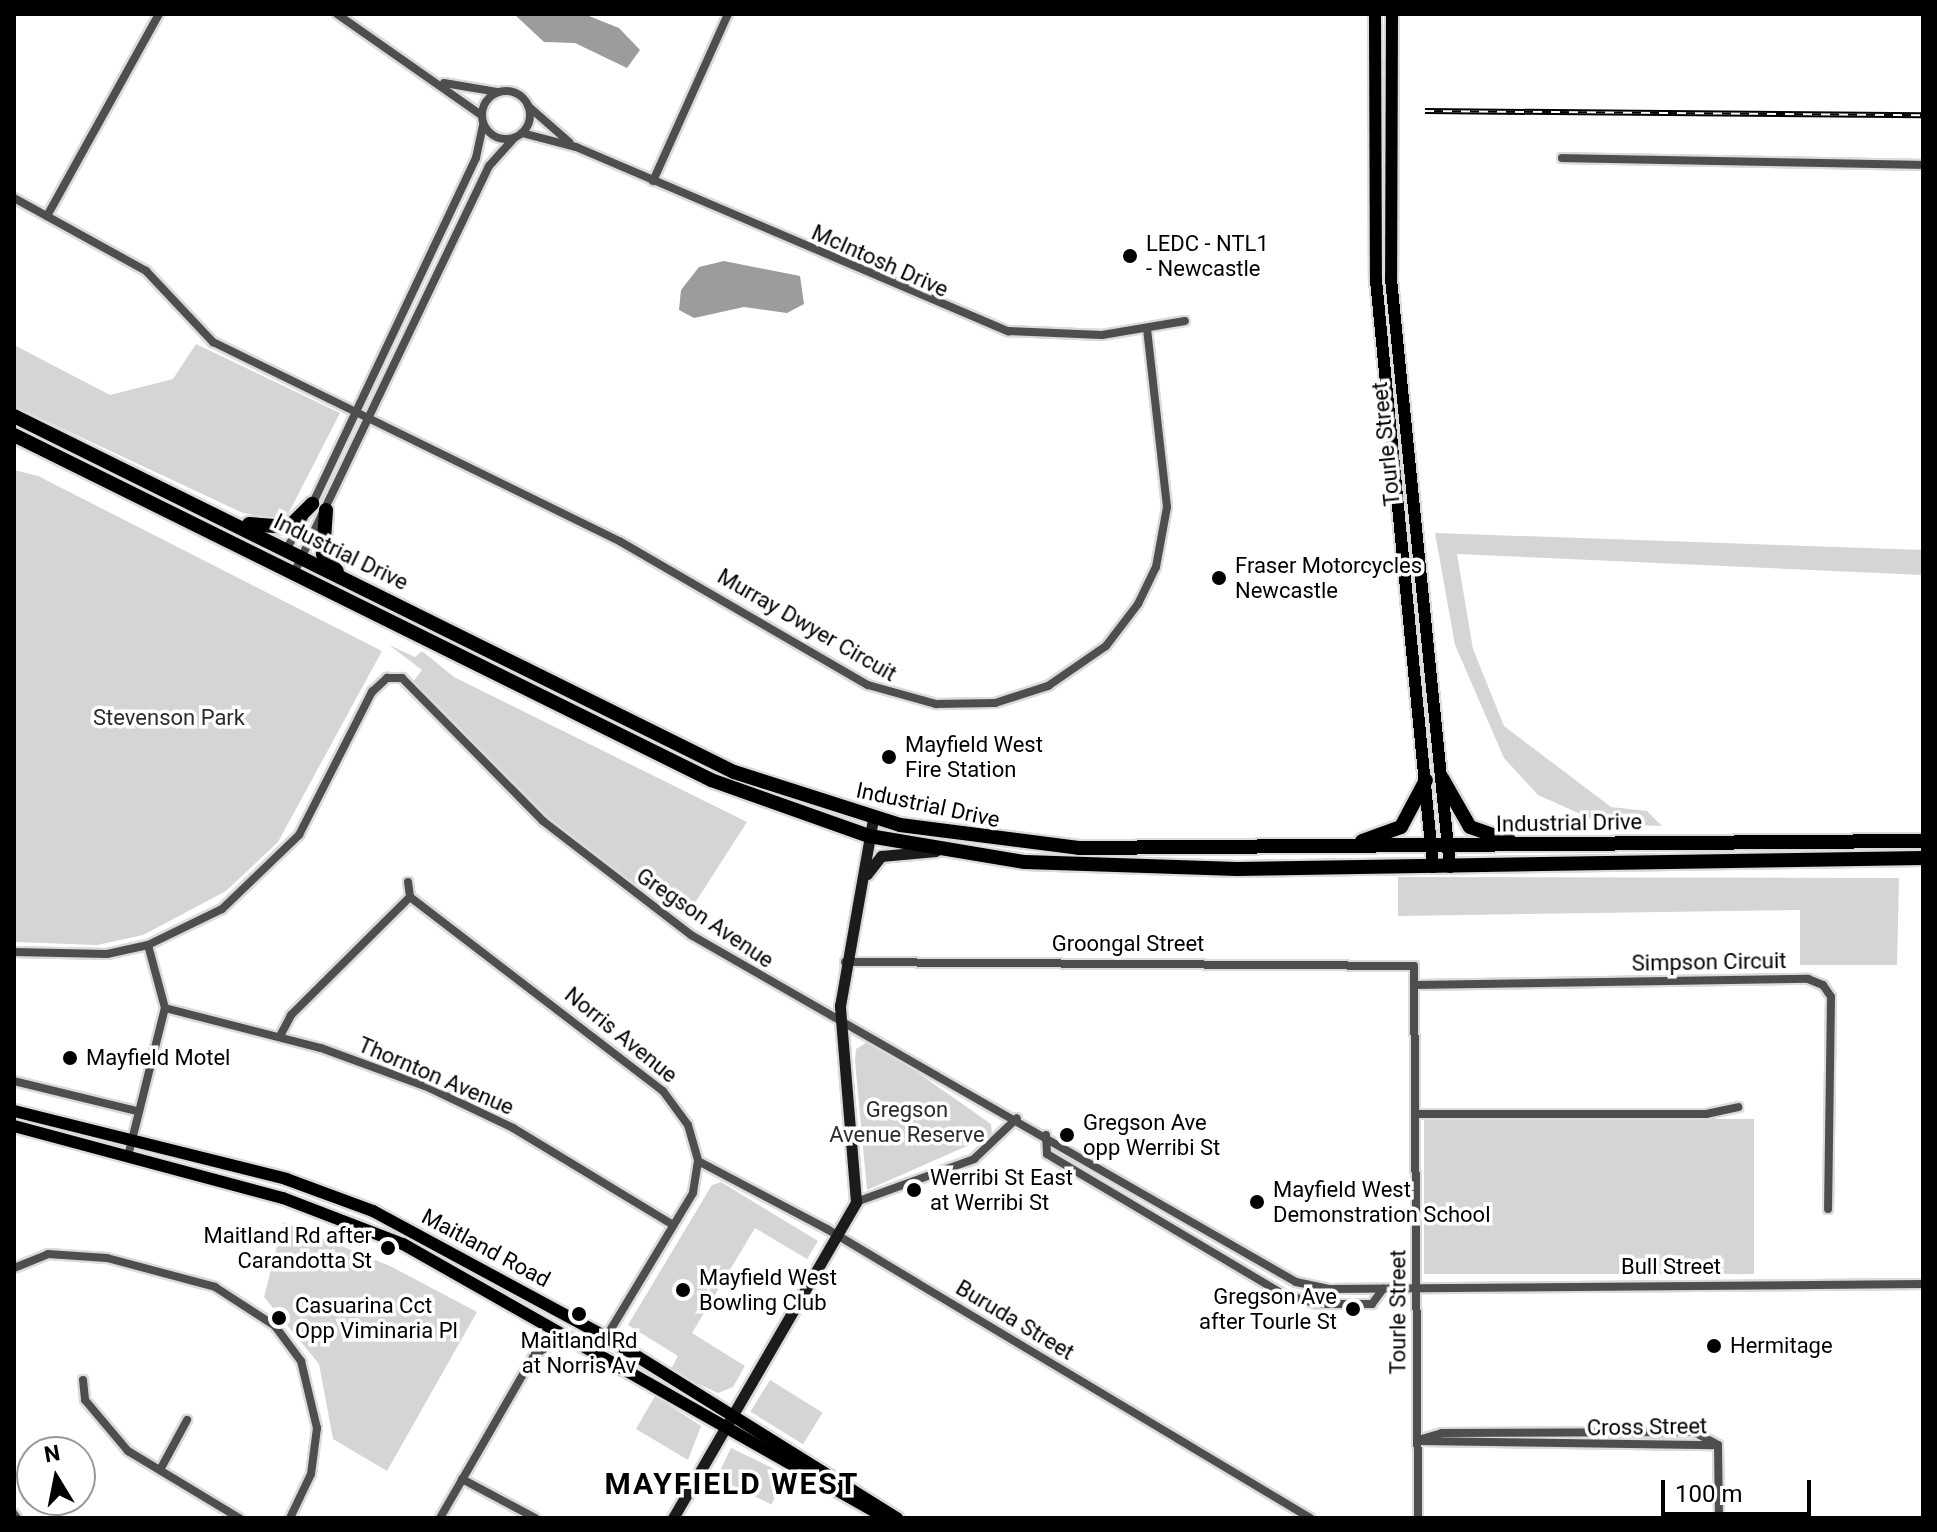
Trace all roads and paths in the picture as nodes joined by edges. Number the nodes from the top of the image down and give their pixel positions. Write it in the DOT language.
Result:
graph roads {
  1 [pos="159,14"];
  2 [pos="337,14"];
  3 [pos="728,14"];
  4 [pos="1375,14"];
  5 [pos="1392,14"];
  6 [pos="444,83"];
  7 [pos="498,92"];
  8 [pos="528,106"];
  9 [pos="481,115"];
  10 [pos="483,125"];
  11 [pos="518,136"];
  12 [pos="576,147"];
  13 [pos="1562,158"];
  14 [pos="1923,165"];
  15 [pos="653,181"];
  16 [pos="14,198"];
  17 [pos="47,216"];
  18 [pos="1185,321"];
  19 [pos="1147,328"];
  20 [pos="356,414"];
  21 [pos="14,416"];
  22 [pos="368,420"];
  23 [pos="14,435"];
  24 [pos="192,504"];
  25 [pos="319,507"];
  26 [pos="287,549"];
  27 [pos="302,557"];
  28 [pos="278,565"];
  29 [pos="294,573"];
  30 [pos="350,581"];
  31 [pos="1442,778"];
  32 [pos="1426,780"];
  33 [pos="873,819"];
  34 [pos="869,836"];
  35 [pos="1923,841"];
  36 [pos="1526,845"];
  37 [pos="1450,846"];
  38 [pos="1433,847"];
  39 [pos="1330,848"];
  40 [pos="940,851"];
  41 [pos="1923,858"];
  42 [pos="1433,867"];
  43 [pos="1450,867"];
  44 [pos="408,882"];
  45 [pos="410,897"];
  46 [pos="858,900"];
  47 [pos="148,945"];
  48 [pos="14,952"];
  49 [pos="845,962"];
  50 [pos="1411,964"];
  51 [pos="1416,985"];
  52 [pos="165,1008"];
  53 [pos="842,1023"];
  54 [pos="280,1036"];
  55 [pos="14,1081"];
  56 [pos="1738,1107"];
  57 [pos="14,1111"];
  58 [pos="137,1111"];
  59 [pos="1417,1114"];
  60 [pos="1017,1118"];
  61 [pos="14,1126"];
  62 [pos="1046,1135"];
  63 [pos="131,1138"];
  64 [pos="128,1156"];
  65 [pos="698,1161"];
  66 [pos="856,1202"];
  67 [pos="1828,1209"];
  68 [pos="673,1225"];
  69 [pos="839,1236"];
  70 [pos="14,1268"];
  71 [pos="1923,1284"];
  72 [pos="1383,1289"];
  73 [pos="1418,1289"];
  74 [pos="568,1335"];
  75 [pos="606,1337"];
  76 [pos="83,1380"];
  77 [pos="733,1413"];
  78 [pos="187,1420"];
  79 [pos="725,1426"];
  80 [pos="1418,1440"];
  81 [pos="1718,1445"];
  82 [pos="160,1470"];
  83 [pos="462,1479"];
  84 [pos="239,1518"];
  85 [pos="290,1518"];
  86 [pos="440,1518"];
  87 [pos="535,1518"];
  88 [pos="673,1518"];
  89 [pos="886,1518"];
  90 [pos="897,1518"];
  91 [pos="1310,1518"];
  92 [pos="1418,1518"];
  93 [pos="1719,1518"];
  1 -- 17 [label="street"];
  2 -- 6 [label="street"];
  3 -- 15 [label="street"];
  4 -- 32 [label="main road, Tourle Street"];
  5 -- 31 [label="main road, Tourle Street"];
  6 -- 7 [label="street"];
  6 -- 9 [label="street"];
  7 -- 8 [label="street"];
  7 -- 9 [label="street"];
  8 -- 11 [label="street"];
  8 -- 12 [label="street, McIntosh Drive"];
  9 -- 10 [label="street"];
  10 -- 11 [label="street"];
  10 -- 20 [label="street"];
  11 -- 12 [label="street, McIntosh Drive"];
  11 -- 22 [label="street"];
  12 -- 15 [label="street, McIntosh Drive"];
  13 -- 14 [label="street"];
  15 -- 19 [label="street, McIntosh Drive"];
  16 -- 17 [label="street, Murray Dwyer Circuit"];
  17 -- 20 [label="street, Murray Dwyer Circuit"];
  18 -- 19 [label="street, McIntosh Drive"];
  19 -- 22 [label="street, Murray Dwyer Circuit"];
  20 -- 22 [label="street, Murray Dwyer Circuit"];
  20 -- 25 [label="street"];
  21 -- 24 [label="highway, Industrial Drive"];
  22 -- 25 [label="street"];
  23 -- 28 [label="highway, Industrial Drive"];
  24 -- 25 [label="highway"];
  24 -- 26 [label="highway, Industrial Drive"];
  25 -- 26 [label="street"];
  25 -- 27 [label="street"];
  25 -- 30 [label="highway"];
  26 -- 27 [label="highway, Industrial Drive"];
  26 -- 28 [label="street"];
  27 -- 29 [label="street"];
  27 -- 30 [label="highway, Industrial Drive"];
  28 -- 29 [label="highway, Industrial Drive"];
  29 -- 34 [label="highway, Industrial Drive"];
  30 -- 33 [label="highway, Industrial Drive"];
  31 -- 36 [label="highway"];
  31 -- 37 [label="main road, Tourle Street"];
  32 -- 38 [label="main road, Tourle Street"];
  32 -- 39 [label="highway"];
  33 -- 34 [label="main road"];
  33 -- 39 [label="highway, Industrial Drive"];
  34 -- 40 [label="highway, Industrial Drive"];
  34 -- 46 [label="main road"];
  35 -- 36 [label="highway, Industrial Drive"];
  36 -- 37 [label="highway, Industrial Drive"];
  37 -- 38 [label="highway, Industrial Drive"];
  37 -- 43 [label="main road, Tourle Street"];
  38 -- 39 [label="highway, Industrial Drive"];
  38 -- 42 [label="main road, Tourle Street"];
  40 -- 42 [label="highway, Industrial Drive"];
  40 -- 46 [label="main road"];
  41 -- 43 [label="highway, Industrial Drive"];
  42 -- 43 [label="highway, Industrial Drive"];
  44 -- 45 [label="street"];
  45 -- 54 [label="street"];
  45 -- 65 [label="street, Norris Avenue"];
  46 -- 49 [label="main road"];
  47 -- 48 [label="street"];
  47 -- 52 [label="street"];
  47 -- 53 [label="street, Gregson Avenue"];
  49 -- 50 [label="street, Groongal Street"];
  49 -- 53 [label="main road"];
  50 -- 51 [label="street, Tourle Street"];
  51 -- 59 [label="street, Tourle Street"];
  51 -- 67 [label="street, Simpson Circuit"];
  52 -- 54 [label="street, Thornton Avenue"];
  52 -- 58 [label="street"];
  53 -- 60 [label="street, Gregson Avenue"];
  53 -- 66 [label="main road"];
  54 -- 68 [label="street, Thornton Avenue"];
  55 -- 58 [label="street"];
  56 -- 59 [label="street"];
  57 -- 63 [label="main road, Maitland Road"];
  58 -- 63 [label="street"];
  59 -- 73 [label="street, Tourle Street"];
  60 -- 62 [label="street, Gregson Avenue"];
  60 -- 66 [label="street"];
  61 -- 64 [label="main road, Maitland Road"];
  62 -- 72 [label="street, Gregson Avenue"];
  62 -- 72 [label="street, Gregson Avenue"];
  63 -- 64 [label="street"];
  63 -- 75 [label="main road, Maitland Road"];
  64 -- 74 [label="main road, Maitland Road"];
  65 -- 68 [label="street"];
  65 -- 69 [label="street, Buruda Street"];
  66 -- 69 [label="main road"];
  68 -- 75 [label="street"];
  69 -- 77 [label="main road"];
  69 -- 91 [label="street, Buruda Street"];
  70 -- 85 [label="street"];
  71 -- 73 [label="street, Bull Street"];
  72 -- 73 [label="street, Gregson Avenue"];
  73 -- 80 [label="street, Tourle Street"];
  74 -- 79 [label="main road, Maitland Road"];
  74 -- 83 [label="street"];
  75 -- 77 [label="main road, Maitland Road"];
  76 -- 82 [label="street"];
  77 -- 79 [label="main road"];
  77 -- 90 [label="main road, Maitland Road"];
  78 -- 82 [label="street"];
  79 -- 88 [label="main road"];
  79 -- 89 [label="main road, Maitland Road"];
  80 -- 81 [label="street, Cross Street"];
  80 -- 81 [label="street, Cross Street"];
  80 -- 92 [label="street, Tourle Street"];
  81 -- 93 [label="street"];
  82 -- 84 [label="street"];
  83 -- 86 [label="street"];
  83 -- 87 [label="street"];
}
